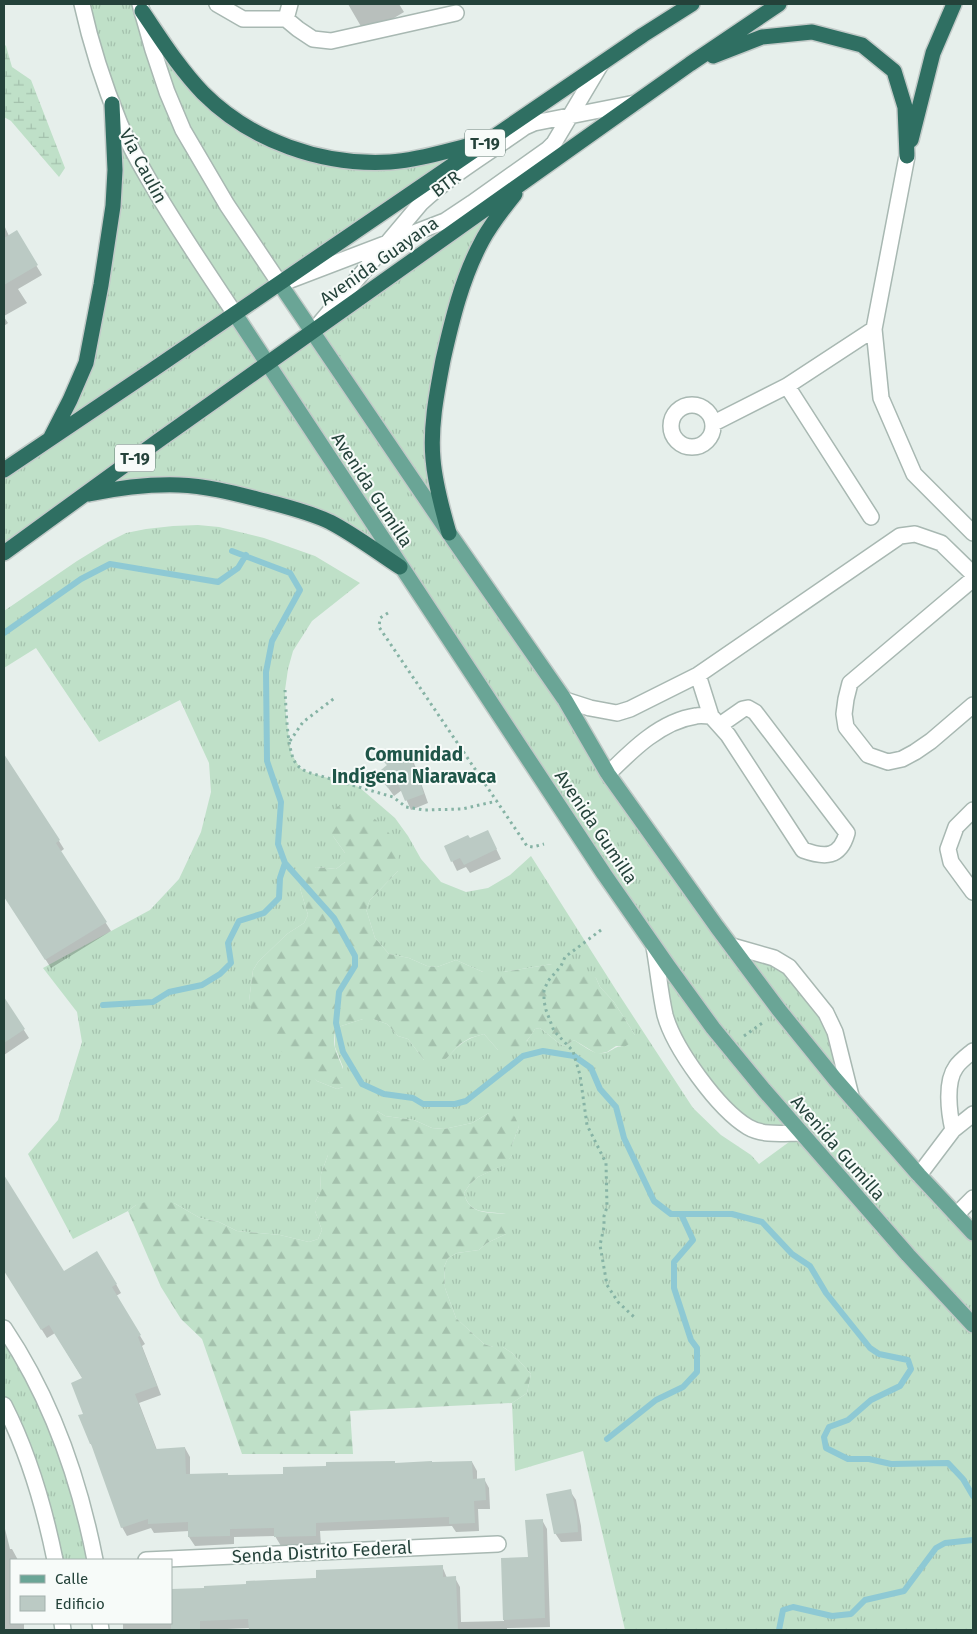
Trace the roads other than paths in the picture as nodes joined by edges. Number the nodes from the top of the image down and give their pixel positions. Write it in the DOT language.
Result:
graph roads {
  1 [pos="82,4"];
  2 [pos="217,4"];
  3 [pos="290,4"];
  4 [pos="692,4"];
  5 [pos="779,4"];
  6 [pos="954,4"];
  7 [pos="141,7"];
  8 [pos="456,13"];
  9 [pos="286,19"];
  10 [pos="601,64"];
  11 [pos="690,64"];
  12 [pos="635,103"];
  13 [pos="112,104"];
  14 [pos="570,116"];
  15 [pos="490,140"];
  16 [pos="907,156"];
  17 [pos="525,181"];
  18 [pos="387,244"];
  19 [pos="280,284"];
  20 [pos="235,314"];
  21 [pos="874,329"];
  22 [pos="312,332"];
  23 [pos="267,364"];
  24 [pos="787,386"];
  25 [pos="714,423"];
  26 [pos="50,440"];
  27 [pos="4,470"];
  28 [pos="82,496"];
  29 [pos="871,517"];
  30 [pos="973,532"];
  31 [pos="449,533"];
  32 [pos="4,552"];
  33 [pos="400,567"];
  34 [pos="973,574"];
  35 [pos="973,579"];
  36 [pos="698,675"];
  37 [pos="565,700"];
  38 [pos="973,704"];
  39 [pos="716,721"];
  40 [pos="608,774"];
  41 [pos="973,810"];
  42 [pos="973,892"];
  43 [pos="732,946"];
  44 [pos="654,947"];
  45 [pos="973,1051"];
  46 [pos="851,1096"];
  47 [pos="973,1114"];
  48 [pos="953,1130"];
  49 [pos="801,1133"];
  50 [pos="919,1175"];
  51 [pos="973,1198"];
  52 [pos="957,1214"];
  53 [pos="973,1233"];
  54 [pos="973,1325"];
  55 [pos="4,1328"];
  56 [pos="4,1405"];
  57 [pos="498,1544"];
  58 [pos="55,1559"];
  59 [pos="95,1559"];
  60 [pos="168,1559"];
  1 -- 13 [label="street, Vía Caulín"];
  2 -- 9 [label="street"];
  3 -- 9 [label="street"];
  4 -- 10 [label="highway, Avenida Guayana / T-19"];
  5 -- 11 [label="highway, Avenida Guayana / T-19"];
  6 -- 16 [label="highway"];
  7 -- 15 [label="highway"];
  7 -- 19 [label="street"];
  8 -- 9 [label="street"];
  10 -- 14 [label="street, BTR"];
  10 -- 15 [label="highway, Avenida Guayana / T-19"];
  11 -- 12 [label="highway, Avenida Guayana / T-19"];
  11 -- 16 [label="highway"];
  12 -- 14 [label="street, BTR"];
  12 -- 17 [label="highway, Avenida Guayana / T-19"];
  13 -- 20 [label="street, Vía Caulín"];
  13 -- 26 [label="highway"];
  14 -- 18 [label="street, BTR"];
  14 -- 18 [label="street, BTR"];
  15 -- 19 [label="highway, Avenida Guayana / T-19"];
  16 -- 21 [label="street"];
  17 -- 22 [label="highway, Avenida Guayana / T-19"];
  17 -- 31 [label="highway"];
  18 -- 19 [label="street, BTR"];
  18 -- 22 [label="street, BTR"];
  19 -- 20 [label="highway, Avenida Guayana / T-19"];
  19 -- 22 [label="main road"];
  20 -- 23 [label="main road, Avenida Gumilla"];
  20 -- 26 [label="highway, Avenida Guayana / T-19"];
  21 -- 24 [label="street"];
  21 -- 30 [label="street"];
  22 -- 23 [label="highway, Avenida Guayana / T-19"];
  22 -- 31 [label="main road"];
  23 -- 28 [label="highway, Avenida Guayana / T-19"];
  23 -- 33 [label="main road, Avenida Gumilla"];
  24 -- 25 [label="street"];
  24 -- 29 [label="street"];
  26 -- 27 [label="highway, Avenida Guayana / T-19"];
  28 -- 32 [label="highway, Avenida Guayana / T-19"];
  28 -- 33 [label="highway"];
  31 -- 37 [label="main road"];
  33 -- 44 [label="main road, Avenida Gumilla"];
  34 -- 36 [label="street"];
  35 -- 38 [label="street"];
  36 -- 37 [label="street"];
  36 -- 39 [label="street"];
  37 -- 40 [label="main road"];
  39 -- 39 [label="street"];
  39 -- 40 [label="street"];
  40 -- 43 [label="main road"];
  41 -- 42 [label="street"];
  43 -- 46 [label="main road"];
  43 -- 46 [label="street"];
  44 -- 49 [label="main road, Avenida Gumilla"];
  44 -- 49 [label="street"];
  45 -- 48 [label="street"];
  46 -- 50 [label="main road"];
  47 -- 48 [label="street"];
  48 -- 50 [label="street"];
  49 -- 54 [label="main road, Avenida Gumilla"];
  50 -- 52 [label="main road"];
  51 -- 52 [label="street"];
  52 -- 53 [label="main road"];
  55 -- 59 [label="street"];
  56 -- 58 [label="street"];
  57 -- 60 [label="street, Senda Distrito Federal"];
}
